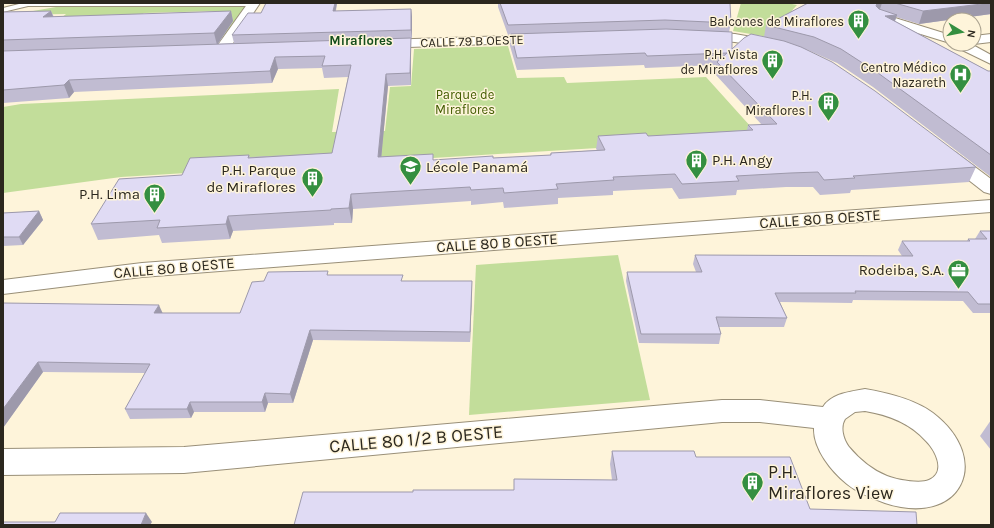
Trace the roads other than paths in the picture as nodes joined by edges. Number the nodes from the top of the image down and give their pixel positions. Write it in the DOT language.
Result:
graph roads {
  1 [pos="254,3"];
  2 [pos="30,4"];
  3 [pos="3,10"];
  4 [pos="878,17"];
  5 [pos="685,35"];
  6 [pos="942,37"];
  7 [pos="554,39"];
  8 [pos="372,44"];
  9 [pos="222,49"];
  10 [pos="238,49"];
  11 [pos="207,50"];
  12 [pos="789,50"];
  13 [pos="976,52"];
  14 [pos="991,60"];
  15 [pos="941,149"];
  16 [pos="991,188"];
  17 [pos="991,206"];
  18 [pos="3,287"];
  19 [pos="829,419"];
  20 [pos="3,462"];
  1 -- 2 [label="lane"];
  1 -- 9 [label="street"];
  2 -- 3 [label="lane"];
  4 -- 6 [label="street"];
  5 -- 12 [label="street"];
  7 -- 8 [label="street, CALLE 79 B OESTE"];
  9 -- 10 [label="street"];
  9 -- 11 [label="street"];
  13 -- 14 [label="street"];
  15 -- 16 [label="street"];
  17 -- 18 [label="street, CALLE 80 B OESTE"];
  19 -- 20 [label="street, CALLE 80 1/2 B OESTE"];
}
